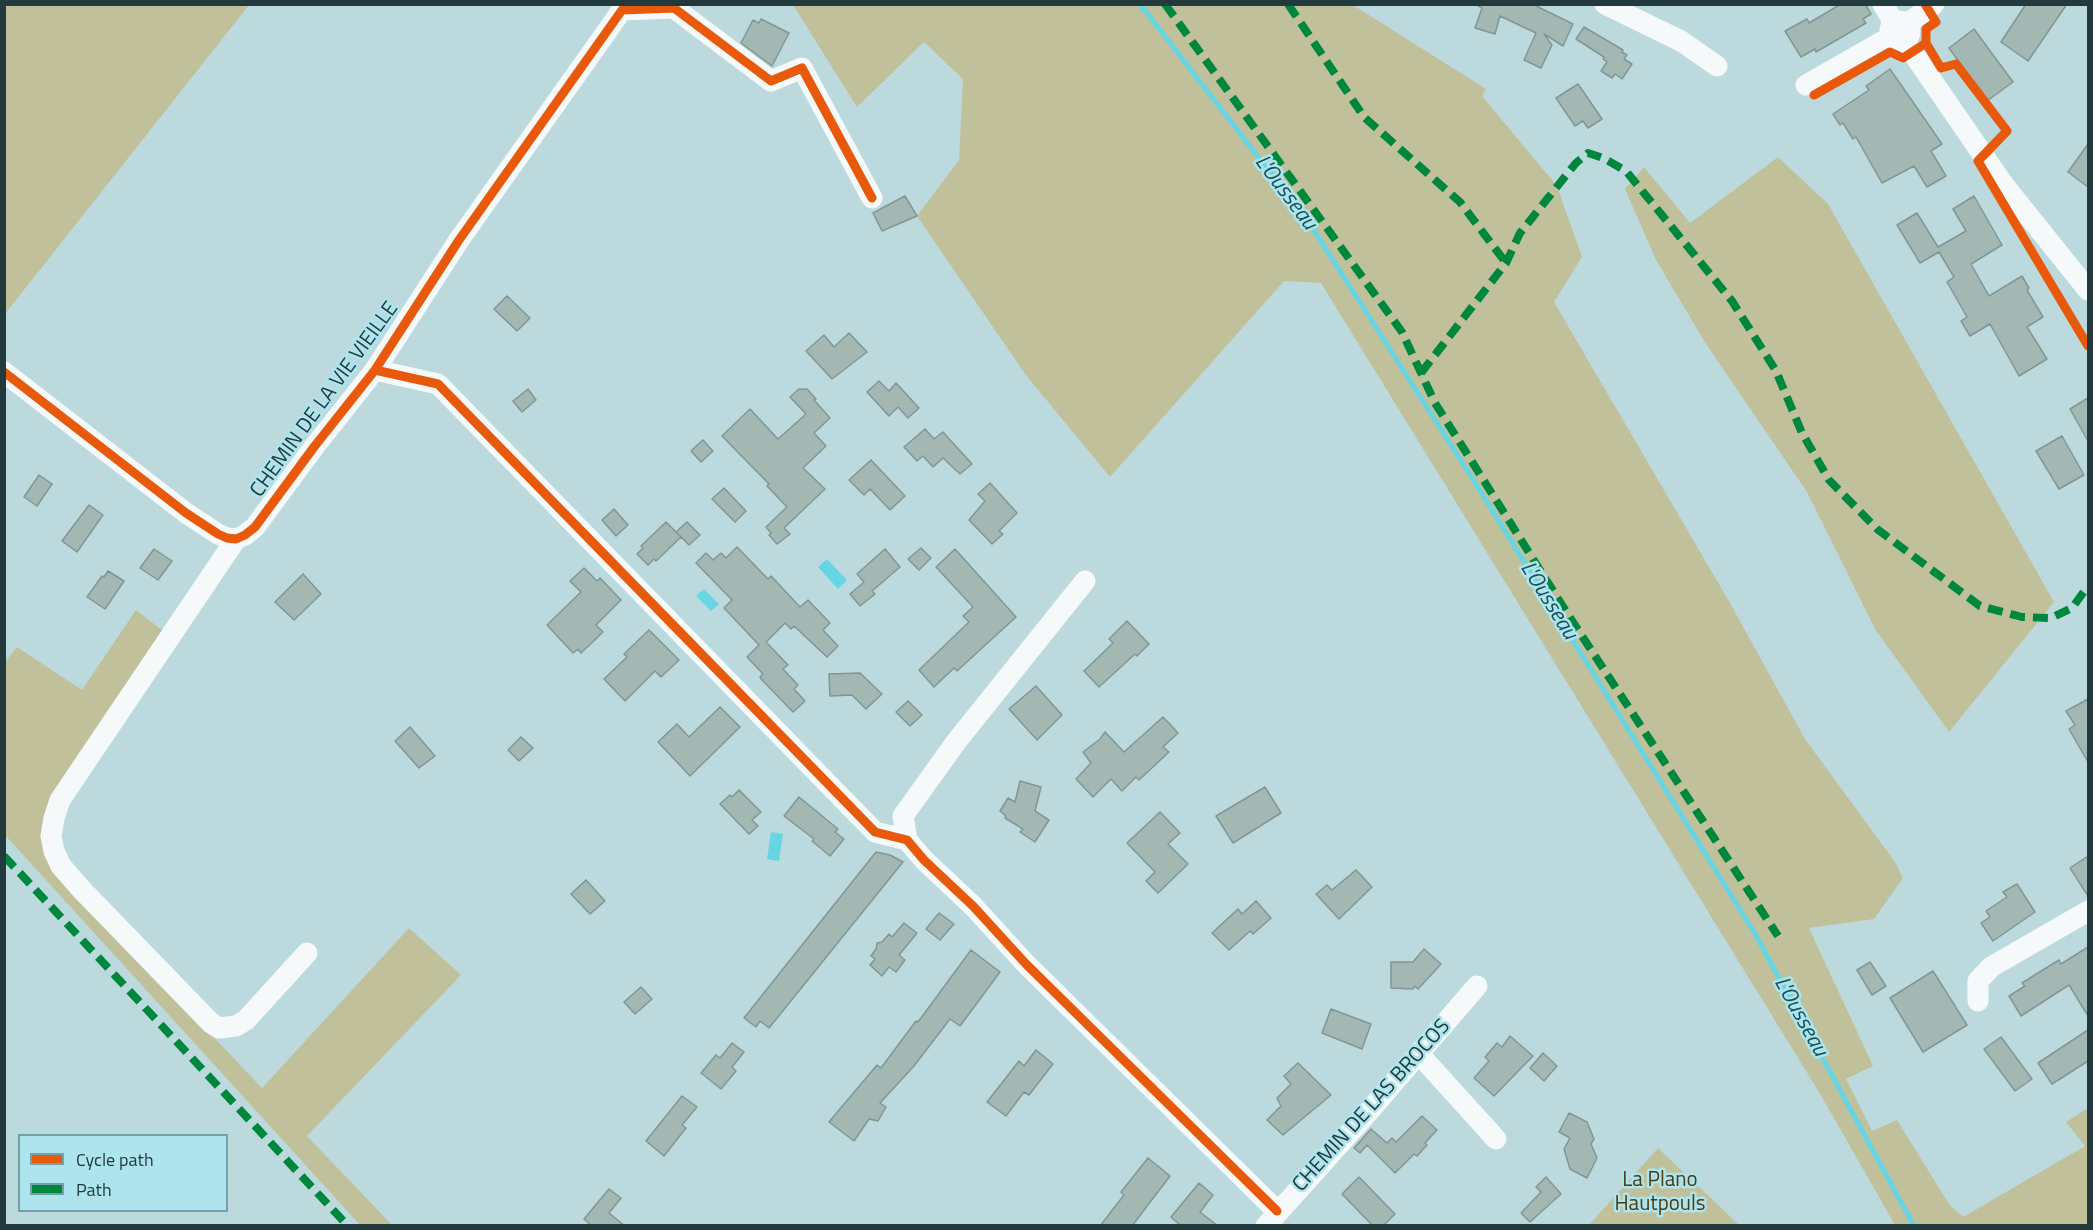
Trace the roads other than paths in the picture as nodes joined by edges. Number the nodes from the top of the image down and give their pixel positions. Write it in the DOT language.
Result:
graph roads {
  1 [pos="1605,4"];
  2 [pos="1883,4"];
  3 [pos="1934,4"];
  4 [pos="1899,31"];
  5 [pos="1717,66"];
  6 [pos="1806,86"];
  7 [pos="872,198"];
  8 [pos="2088,290"];
  9 [pos="375,370"];
  10 [pos="4,372"];
  11 [pos="236,539"];
  12 [pos="1085,581"];
  13 [pos="907,840"];
  14 [pos="2088,911"];
  15 [pos="307,953"];
  16 [pos="1478,986"];
  17 [pos="1978,1001"];
  18 [pos="1419,1054"];
  19 [pos="1496,1139"];
  20 [pos="1272,1218"];
  1 -- 5 [label="street"];
  2 -- 4 [label="street"];
  3 -- 4 [label="street"];
  4 -- 6 [label="street"];
  4 -- 8 [label="street"];
  7 -- 9 [label="street, CHEMIN DE LA VIE VIEILLE"];
  9 -- 11 [label="street, CHEMIN DE LA VIE VIEILLE"];
  9 -- 13 [label="street"];
  10 -- 11 [label="street"];
  11 -- 15 [label="street, CHEMIN DE LA VIE VIEILLE"];
  12 -- 13 [label="street"];
  13 -- 20 [label="street"];
  14 -- 17 [label="street"];
  16 -- 18 [label="street, CHEMIN DE LAS BROCOS"];
  18 -- 19 [label="street"];
  18 -- 20 [label="street, CHEMIN DE LAS BROCOS"];
}
